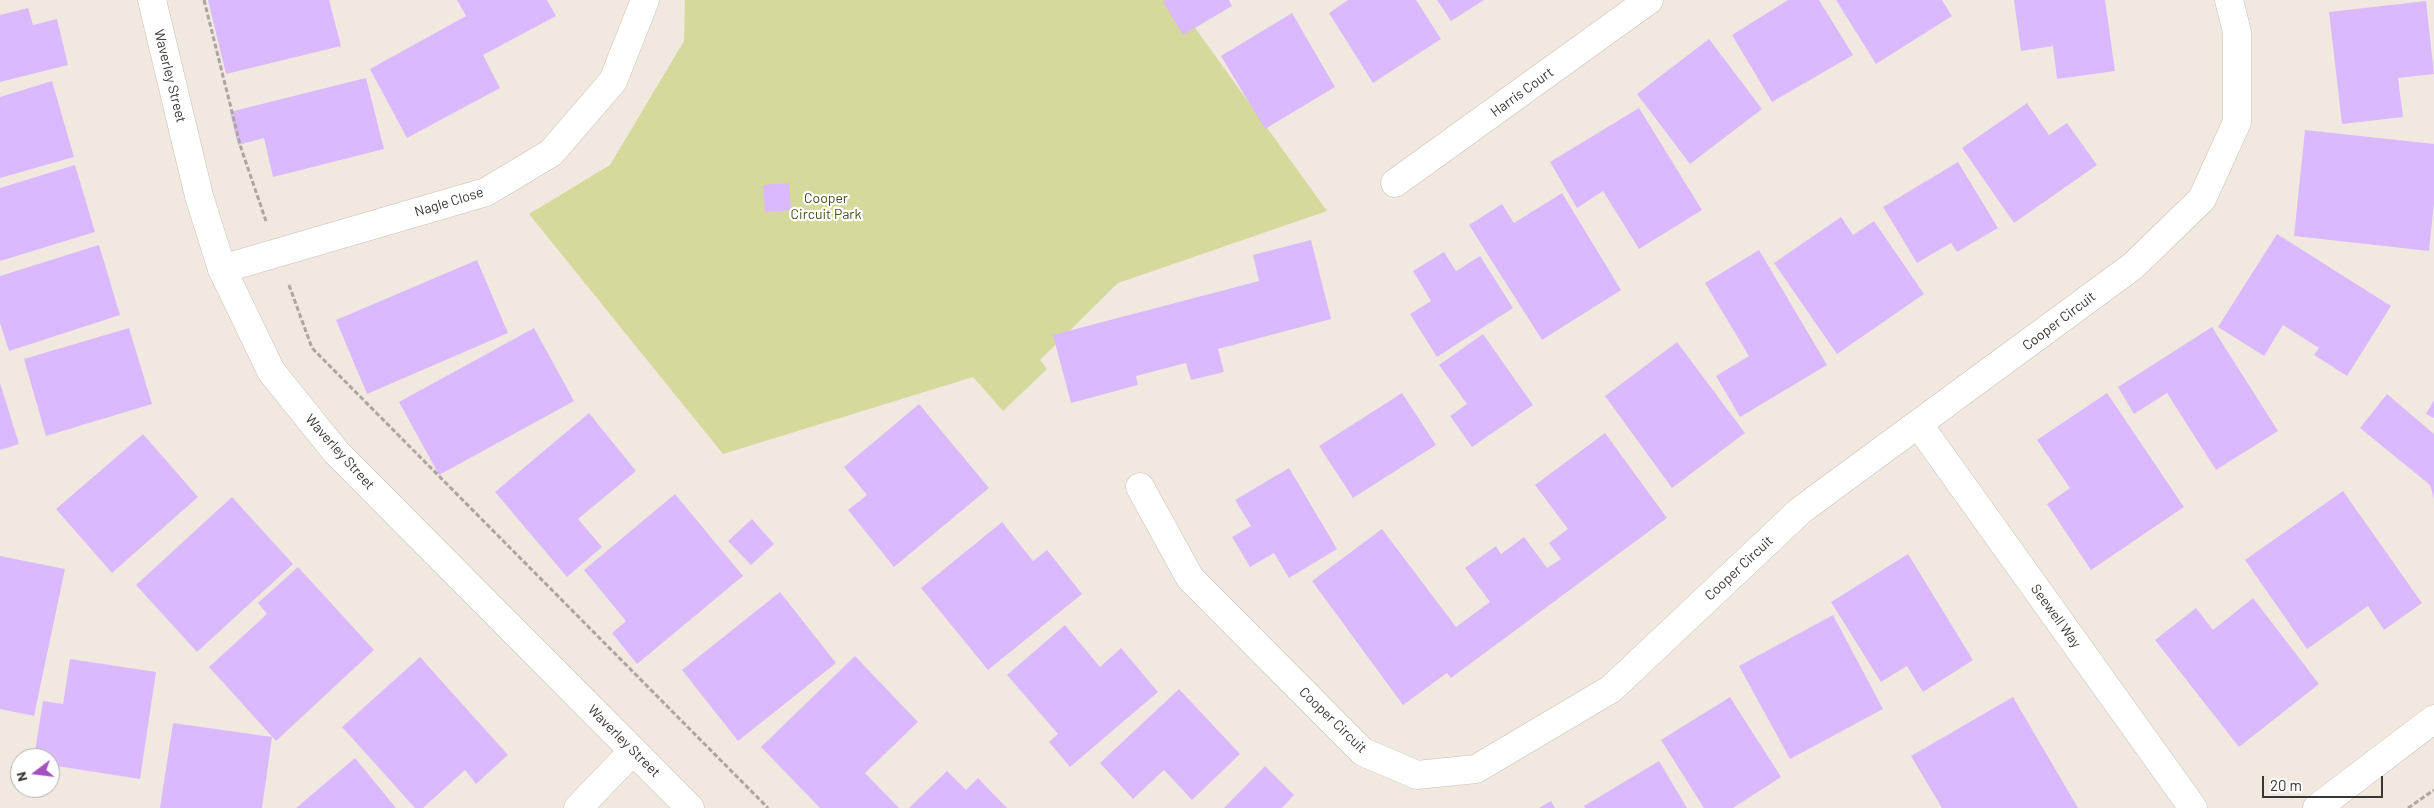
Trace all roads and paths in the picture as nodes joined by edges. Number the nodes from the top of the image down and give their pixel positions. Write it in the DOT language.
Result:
graph roads {
  1 [pos="152,0"];
  2 [pos="204,0"];
  3 [pos="644,0"];
  4 [pos="1649,0"];
  5 [pos="2229,0"];
  6 [pos="1395,183"];
  7 [pos="265,219"];
  8 [pos="222,269"];
  9 [pos="293,295"];
  10 [pos="1919,425"];
  11 [pos="1140,487"];
  12 [pos="2434,719"];
  13 [pos="633,751"];
  14 [pos="2434,790"];
  15 [pos="578,808"];
  16 [pos="690,808"];
  17 [pos="768,808"];
  18 [pos="2193,808"];
  19 [pos="2317,808"];
  20 [pos="2408,808"];
  1 -- 8 [label="street, Waverley Street"];
  2 -- 7 [label="path"];
  3 -- 8 [label="street, Nagle Close"];
  4 -- 6 [label="street, Harris Court"];
  5 -- 10 [label="street, Cooper Circuit"];
  8 -- 13 [label="street, Waverley Street"];
  9 -- 17 [label="path"];
  10 -- 11 [label="street, Cooper Circuit"];
  10 -- 18 [label="street, Seewell Way"];
  12 -- 19 [label="street"];
  13 -- 15 [label="street"];
  13 -- 16 [label="street, Waverley Street"];
  14 -- 20 [label="path"];
}
